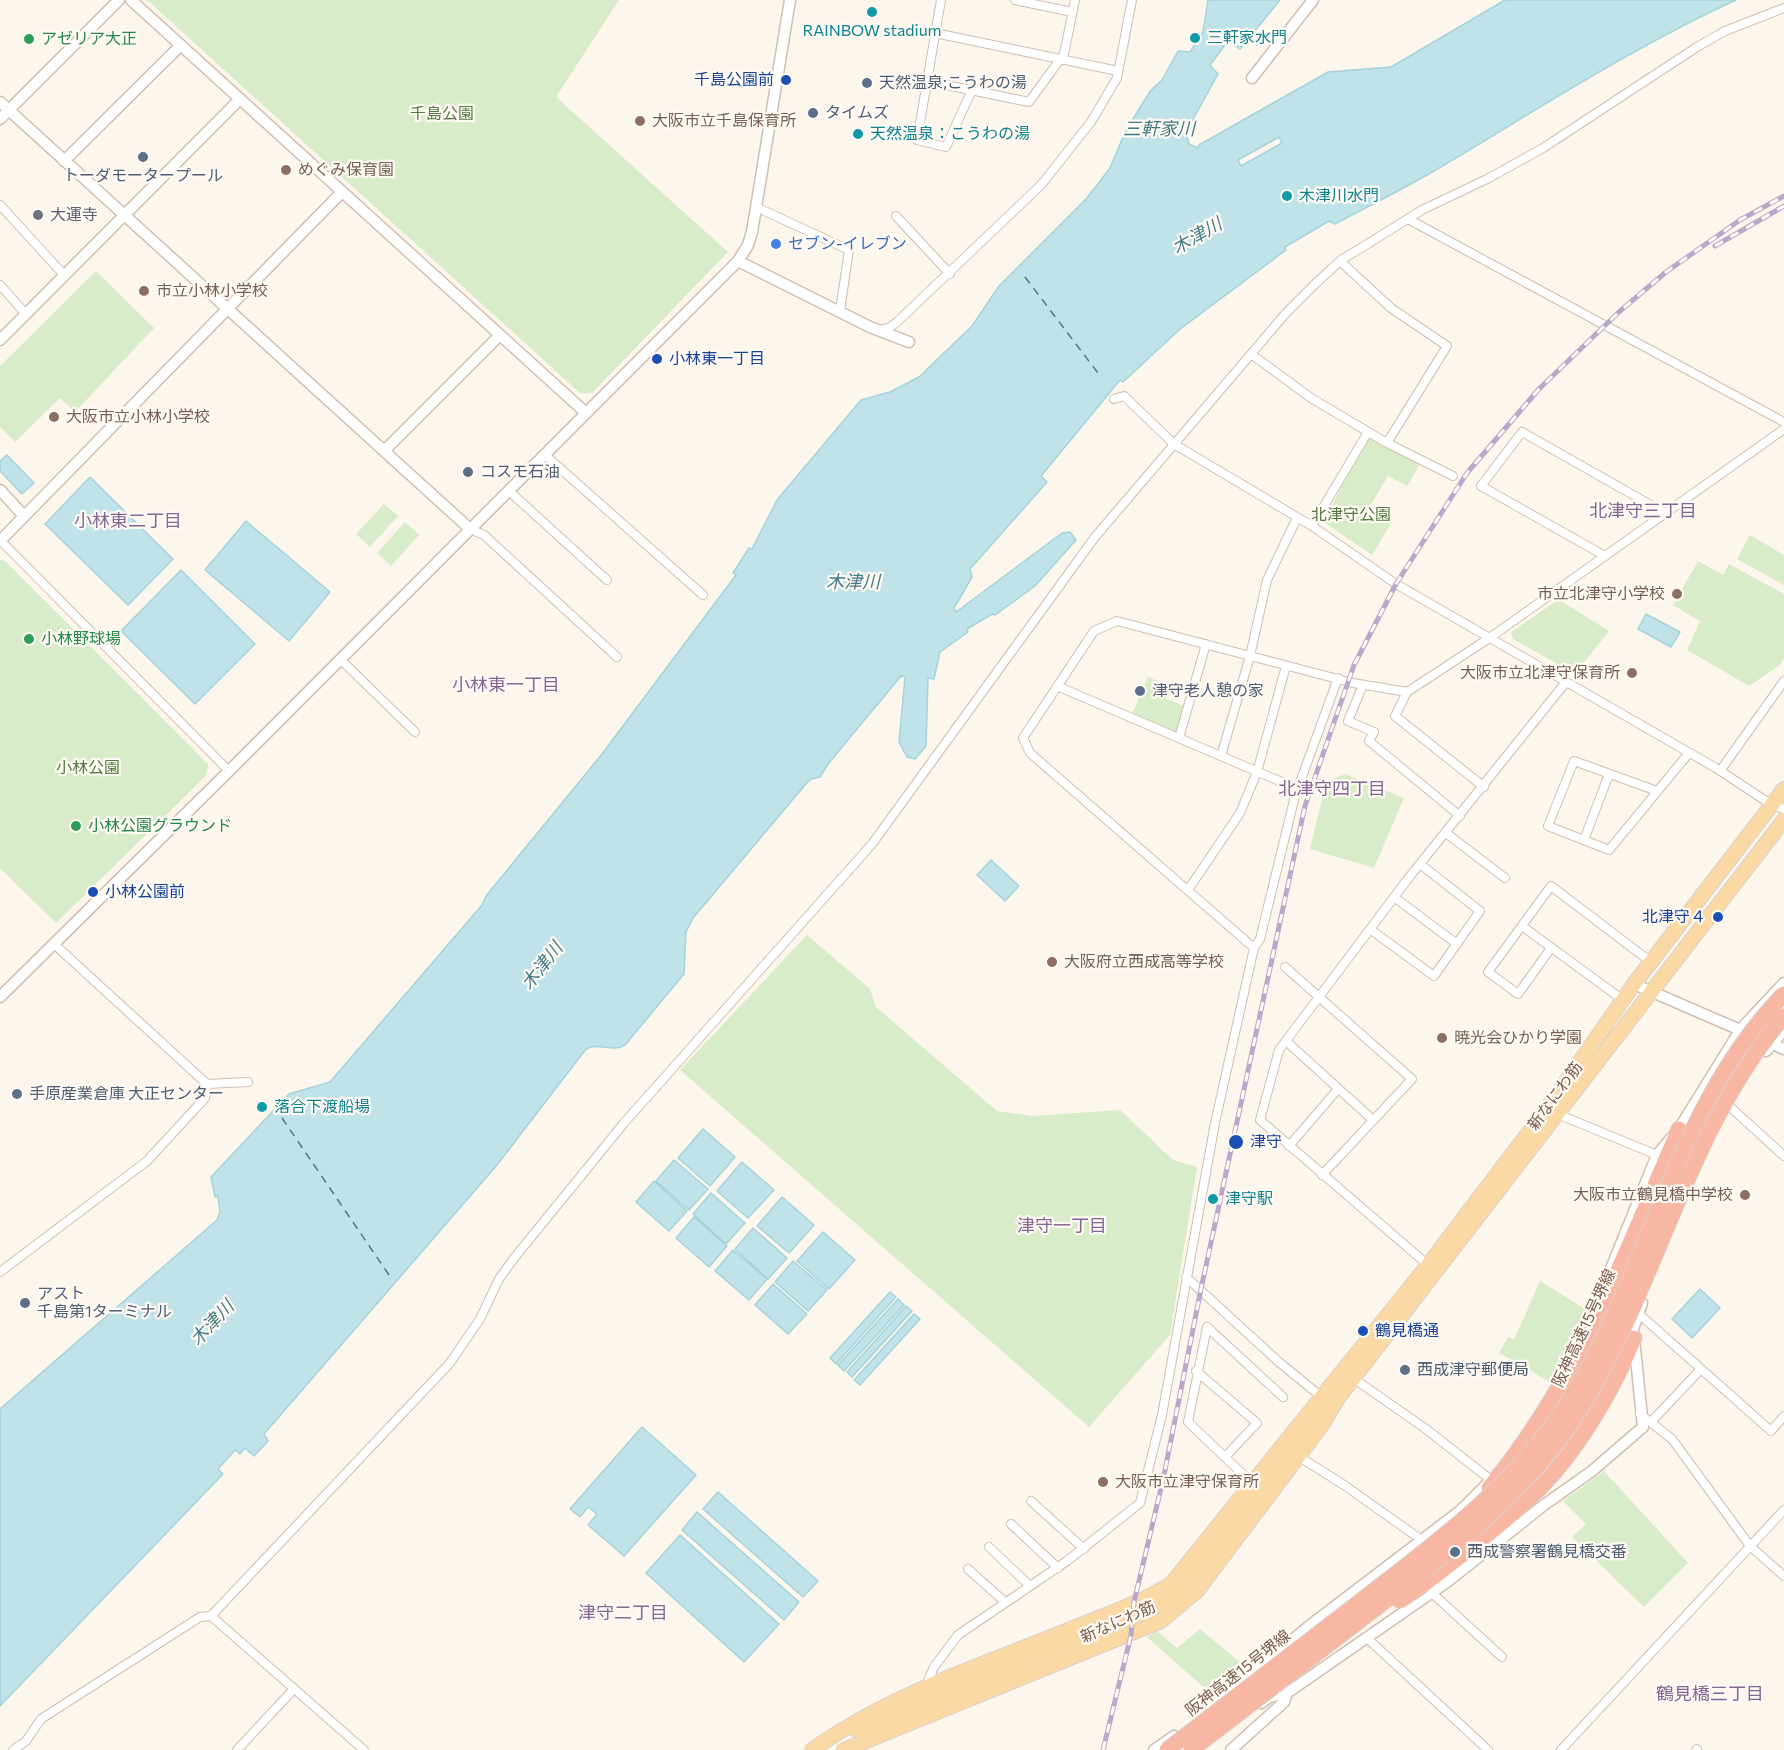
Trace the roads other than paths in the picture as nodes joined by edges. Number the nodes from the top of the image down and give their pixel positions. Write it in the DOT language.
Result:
graph roads {
  1 [pos="119,0"];
  2 [pos="131,0"];
  3 [pos="790,0"];
  4 [pos="941,0"];
  5 [pos="1015,0"];
  6 [pos="1075,0"];
  7 [pos="1132,0"];
  8 [pos="1313,0"];
  9 [pos="1784,8"];
  10 [pos="1072,12"];
  11 [pos="935,33"];
  12 [pos="181,45"];
  13 [pos="1061,60"];
  14 [pos="1118,71"];
  15 [pos="1252,78"];
  16 [pos="927,81"];
  17 [pos="971,92"];
  18 [pos="240,99"];
  19 [pos="0,102"];
  20 [pos="9,111"];
  21 [pos="0,119"];
  22 [pos="64,161"];
  23 [pos="342,192"];
  24 [pos="0,205"];
  25 [pos="756,207"];
  26 [pos="125,215"];
  27 [pos="896,216"];
  28 [pos="1408,219"];
  29 [pos="738,261"];
  30 [pos="1340,261"];
  31 [pos="950,274"];
  32 [pos="64,275"];
  33 [pos="0,285"];
  34 [pos="226,307"];
  35 [pos="840,311"];
  36 [pos="26,314"];
  37 [pos="878,330"];
  38 [pos="500,335"];
  39 [pos="0,340"];
  40 [pos="909,342"];
  41 [pos="1251,354"];
  42 [pos="1114,399"];
  43 [pos="586,413"];
  44 [pos="1784,422"];
  45 [pos="1784,429"];
  46 [pos="1368,432"];
  47 [pos="1387,443"];
  48 [pos="1174,444"];
  49 [pos="384,451"];
  50 [pos="545,455"];
  51 [pos="1453,476"];
  52 [pos="0,490"];
  53 [pos="509,491"];
  54 [pos="1665,513"];
  55 [pos="24,516"];
  56 [pos="1297,518"];
  57 [pos="1312,526"];
  58 [pos="470,529"];
  59 [pos="0,541"];
  60 [pos="1605,556"];
  61 [pos="607,580"];
  62 [pos="704,595"];
  63 [pos="1488,639"];
  64 [pos="1206,644"];
  65 [pos="1250,656"];
  66 [pos="617,657"];
  67 [pos="341,660"];
  68 [pos="1286,666"];
  69 [pos="1338,678"];
  70 [pos="1784,681"];
  71 [pos="1566,682"];
  72 [pos="1363,685"];
  73 [pos="1057,686"];
  74 [pos="1407,692"];
  75 [pos="416,732"];
  76 [pos="1179,738"];
  77 [pos="1689,753"];
  78 [pos="1221,756"];
  79 [pos="230,771"];
  80 [pos="1720,771"];
  81 [pos="1257,772"];
  82 [pos="1609,774"];
  83 [pos="1484,787"];
  84 [pos="1298,789"];
  85 [pos="1784,789"];
  86 [pos="1657,791"];
  87 [pos="1778,807"];
  88 [pos="1460,816"];
  89 [pos="1784,820"];
  90 [pos="1446,833"];
  91 [pos="1584,840"];
  92 [pos="1420,864"];
  93 [pos="1505,878"];
  94 [pos="1188,890"];
  95 [pos="1394,897"];
  96 [pos="1522,926"];
  97 [pos="1370,928"];
  98 [pos="54,944"];
  99 [pos="1457,944"];
  100 [pos="1254,948"];
  101 [pos="1551,948"];
  102 [pos="1651,962"];
  103 [pos="1285,967"];
  104 [pos="1784,983"];
  105 [pos="1634,984"];
  106 [pos="1650,992"];
  107 [pos="1784,994"];
  108 [pos="1318,996"];
  109 [pos="0,997"];
  110 [pos="1623,1000"];
  111 [pos="1784,1016"];
  112 [pos="1740,1029"];
  113 [pos="1784,1030"];
  114 [pos="1286,1041"];
  115 [pos="1773,1043"];
  116 [pos="1784,1049"];
  117 [pos="248,1082"];
  118 [pos="207,1084"];
  119 [pos="1338,1089"];
  120 [pos="1727,1104"];
  121 [pos="1552,1111"];
  122 [pos="1373,1120"];
  123 [pos="1679,1129"];
  124 [pos="1289,1146"];
  125 [pos="1784,1155"];
  126 [pos="1659,1161"];
  127 [pos="1323,1175"];
  128 [pos="1428,1265"];
  129 [pos="0,1272"];
  130 [pos="1186,1276"];
  131 [pos="1638,1313"];
  132 [pos="1634,1338"];
  133 [pos="1701,1369"];
  134 [pos="1196,1371"];
  135 [pos="1353,1378"];
  136 [pos="1283,1397"];
  137 [pos="1330,1398"];
  138 [pos="1640,1413"];
  139 [pos="1784,1416"];
  140 [pos="1651,1422"];
  141 [pos="1298,1456"];
  142 [pos="1225,1457"];
  143 [pos="1491,1480"];
  144 [pos="1251,1482"];
  145 [pos="1031,1501"];
  146 [pos="1784,1510"];
  147 [pos="1011,1524"];
  148 [pos="1453,1528"];
  149 [pos="1423,1541"];
  150 [pos="1750,1546"];
  151 [pos="989,1547"];
  152 [pos="1084,1549"];
  153 [pos="1058,1568"];
  154 [pos="968,1569"];
  155 [pos="1784,1576"];
  156 [pos="1030,1586"];
  157 [pos="1432,1593"];
  158 [pos="1005,1602"];
  159 [pos="212,1617"];
  160 [pos="1367,1638"];
  161 [pos="1502,1657"];
  162 [pos="1260,1668"];
  163 [pos="926,1686"];
  164 [pos="293,1690"];
  165 [pos="1287,1693"];
  166 [pos="1224,1725"];
  167 [pos="835,1748"];
  168 [pos="13,1750"];
  169 [pos="237,1750"];
  170 [pos="364,1750"];
  171 [pos="814,1750"];
  172 [pos="1154,1750"];
  173 [pos="1167,1750"];
  174 [pos="1191,1750"];
  175 [pos="1198,1750"];
  176 [pos="1231,1750"];
  177 [pos="1488,1750"];
  178 [pos="1560,1750"];
  1 -- 20 [label="street"];
  2 -- 12 [label="street"];
  3 -- 25 [label="street"];
  4 -- 11 [label="street"];
  5 -- 10 [label="street"];
  6 -- 10 [label="street"];
  7 -- 14 [label="street"];
  8 -- 15 [label="street"];
  9 -- 28 [label="street"];
  10 -- 13 [label="street"];
  11 -- 13 [label="street"];
  11 -- 16 [label="street"];
  12 -- 18 [label="street"];
  12 -- 22 [label="street"];
  13 -- 14 [label="street"];
  13 -- 17 [label="street"];
  14 -- 31 [label="street"];
  16 -- 17 [label="street"];
  16 -- 17 [label="street"];
  18 -- 23 [label="street"];
  18 -- 26 [label="street"];
  19 -- 20 [label="street"];
  20 -- 21 [label="street"];
  20 -- 22 [label="street"];
  22 -- 26 [label="street"];
  23 -- 34 [label="street"];
  23 -- 38 [label="street"];
  24 -- 32 [label="street"];
  25 -- 29 [label="street"];
  25 -- 35 [label="street"];
  26 -- 32 [label="street"];
  26 -- 34 [label="street"];
  27 -- 31 [label="street"];
  28 -- 30 [label="street"];
  28 -- 44 [label="street"];
  29 -- 35 [label="street"];
  29 -- 43 [label="street"];
  30 -- 41 [label="street"];
  30 -- 47 [label="street"];
  31 -- 37 [label="street"];
  32 -- 36 [label="street"];
  33 -- 36 [label="street"];
  34 -- 49 [label="street"];
  34 -- 55 [label="street"];
  35 -- 37 [label="street"];
  36 -- 39 [label="street"];
  37 -- 40 [label="street"];
  38 -- 43 [label="street"];
  38 -- 49 [label="street"];
  41 -- 46 [label="street"];
  41 -- 48 [label="street"];
  42 -- 48 [label="street"];
  43 -- 50 [label="street"];
  45 -- 54 [label="street"];
  46 -- 47 [label="street"];
  46 -- 57 [label="street"];
  47 -- 51 [label="street"];
  48 -- 56 [label="street"];
  48 -- 159 [label="street"];
  49 -- 58 [label="street"];
  50 -- 53 [label="street"];
  50 -- 62 [label="street"];
  52 -- 55 [label="street"];
  53 -- 58 [label="street"];
  53 -- 61 [label="street"];
  54 -- 60 [label="street"];
  54 -- 60 [label="street"];
  55 -- 59 [label="street"];
  56 -- 57 [label="street"];
  56 -- 65 [label="street"];
  57 -- 63 [label="street"];
  58 -- 66 [label="street"];
  58 -- 67 [label="street"];
  59 -- 79 [label="street"];
  60 -- 63 [label="street"];
  63 -- 71 [label="street"];
  63 -- 74 [label="street"];
  64 -- 65 [label="street"];
  64 -- 73 [label="street"];
  64 -- 76 [label="street"];
  65 -- 68 [label="street"];
  65 -- 78 [label="street"];
  67 -- 75 [label="street"];
  67 -- 79 [label="street"];
  68 -- 69 [label="street"];
  68 -- 81 [label="street"];
  69 -- 72 [label="street"];
  69 -- 84 [label="street"];
  70 -- 80 [label="street"];
  71 -- 77 [label="street"];
  71 -- 83 [label="street"];
  72 -- 74 [label="street"];
  72 -- 88 [label="street"];
  73 -- 76 [label="street"];
  73 -- 94 [label="street"];
  74 -- 83 [label="street"];
  76 -- 78 [label="street"];
  77 -- 80 [label="street"];
  77 -- 86 [label="street"];
  78 -- 81 [label="street"];
  79 -- 98 [label="street"];
  80 -- 87 [label="street"];
  81 -- 84 [label="street"];
  81 -- 94 [label="street"];
  82 -- 86 [label="street"];
  82 -- 91 [label="street"];
  82 -- 91 [label="street"];
  83 -- 88 [label="street"];
  84 -- 100 [label="street"];
  85 -- 87 [label="main road, 新なにわ筋"];
  86 -- 91 [label="street"];
  87 -- 102 [label="main road, 新なにわ筋"];
  88 -- 90 [label="street"];
  89 -- 106 [label="main road, 新なにわ筋"];
  90 -- 92 [label="street"];
  90 -- 93 [label="street"];
  92 -- 95 [label="street"];
  92 -- 99 [label="street"];
  94 -- 100 [label="street"];
  95 -- 97 [label="street"];
  95 -- 99 [label="street"];
  96 -- 101 [label="street"];
  96 -- 101 [label="street"];
  96 -- 102 [label="street"];
  97 -- 99 [label="street"];
  97 -- 108 [label="street"];
  98 -- 109 [label="street"];
  98 -- 118 [label="street"];
  100 -- 130 [label="street"];
  101 -- 110 [label="street"];
  102 -- 105 [label="main road, 新なにわ筋"];
  103 -- 108 [label="street"];
  104 -- 112 [label="street"];
  105 -- 106 [label="street"];
  105 -- 110 [label="main road, 新なにわ筋"];
  106 -- 112 [label="street"];
  106 -- 121 [label="main road, 新なにわ筋"];
  107 -- 148 [label="highway, 阪神高速15号堺線, bridge"];
  108 -- 114 [label="street"];
  108 -- 122 [label="street"];
  110 -- 121 [label="main road, 新なにわ筋"];
  111 -- 166 [label="highway, 阪神高速15号堺線, bridge"];
  112 -- 115 [label="street"];
  112 -- 123 [label="street"];
  113 -- 115 [label="street"];
  114 -- 119 [label="street"];
  114 -- 124 [label="street"];
  115 -- 116 [label="street"];
  115 -- 120 [label="street"];
  117 -- 118 [label="street"];
  118 -- 129 [label="street"];
  119 -- 122 [label="street"];
  119 -- 124 [label="street"];
  120 -- 125 [label="street"];
  120 -- 131 [label="street"];
  121 -- 126 [label="street"];
  121 -- 128 [label="main road, 新なにわ筋"];
  121 -- 135 [label="main road, 新なにわ筋"];
  122 -- 127 [label="street"];
  123 -- 126 [label="highway"];
  124 -- 127 [label="street"];
  126 -- 143 [label="street"];
  126 -- 148 [label="highway, bridge"];
  127 -- 128 [label="street"];
  128 -- 137 [label="main road, 新なにわ筋"];
  130 -- 137 [label="street"];
  130 -- 152 [label="street"];
  131 -- 132 [label="street"];
  131 -- 133 [label="street"];
  132 -- 138 [label="street"];
  132 -- 166 [label="highway, bridge"];
  133 -- 139 [label="street"];
  133 -- 140 [label="street"];
  134 -- 136 [label="street"];
  134 -- 142 [label="street"];
  134 -- 142 [label="street"];
  135 -- 137 [label="main road, 新なにわ筋"];
  135 -- 143 [label="street"];
  137 -- 141 [label="main road"];
  137 -- 144 [label="main road"];
  137 -- 167 [label="main road, 新なにわ筋, bridge"];
  138 -- 140 [label="street"];
  138 -- 157 [label="street"];
  140 -- 150 [label="street"];
  141 -- 149 [label="street"];
  141 -- 167 [label="main road"];
  142 -- 144 [label="street"];
  143 -- 149 [label="street"];
  144 -- 163 [label="main road"];
  145 -- 152 [label="street"];
  146 -- 150 [label="street"];
  147 -- 153 [label="street"];
  148 -- 173 [label="highway, 阪神高速15号堺線, bridge"];
  149 -- 162 [label="street"];
  150 -- 155 [label="street"];
  150 -- 178 [label="street"];
  151 -- 156 [label="street"];
  152 -- 153 [label="street"];
  153 -- 156 [label="street"];
  154 -- 158 [label="street"];
  156 -- 158 [label="street"];
  157 -- 160 [label="street"];
  157 -- 161 [label="street"];
  158 -- 163 [label="street"];
  159 -- 164 [label="street"];
  159 -- 168 [label="street"];
  160 -- 165 [label="street"];
  160 -- 177 [label="street"];
  162 -- 165 [label="street"];
  162 -- 172 [label="street"];
  163 -- 171 [label="main road"];
  164 -- 169 [label="street"];
  164 -- 170 [label="street"];
  165 -- 175 [label="street"];
  165 -- 176 [label="street"];
  166 -- 174 [label="highway, 阪神高速15号堺線, bridge"];
  167 -- 171 [label="main road, 新なにわ筋"];
}
